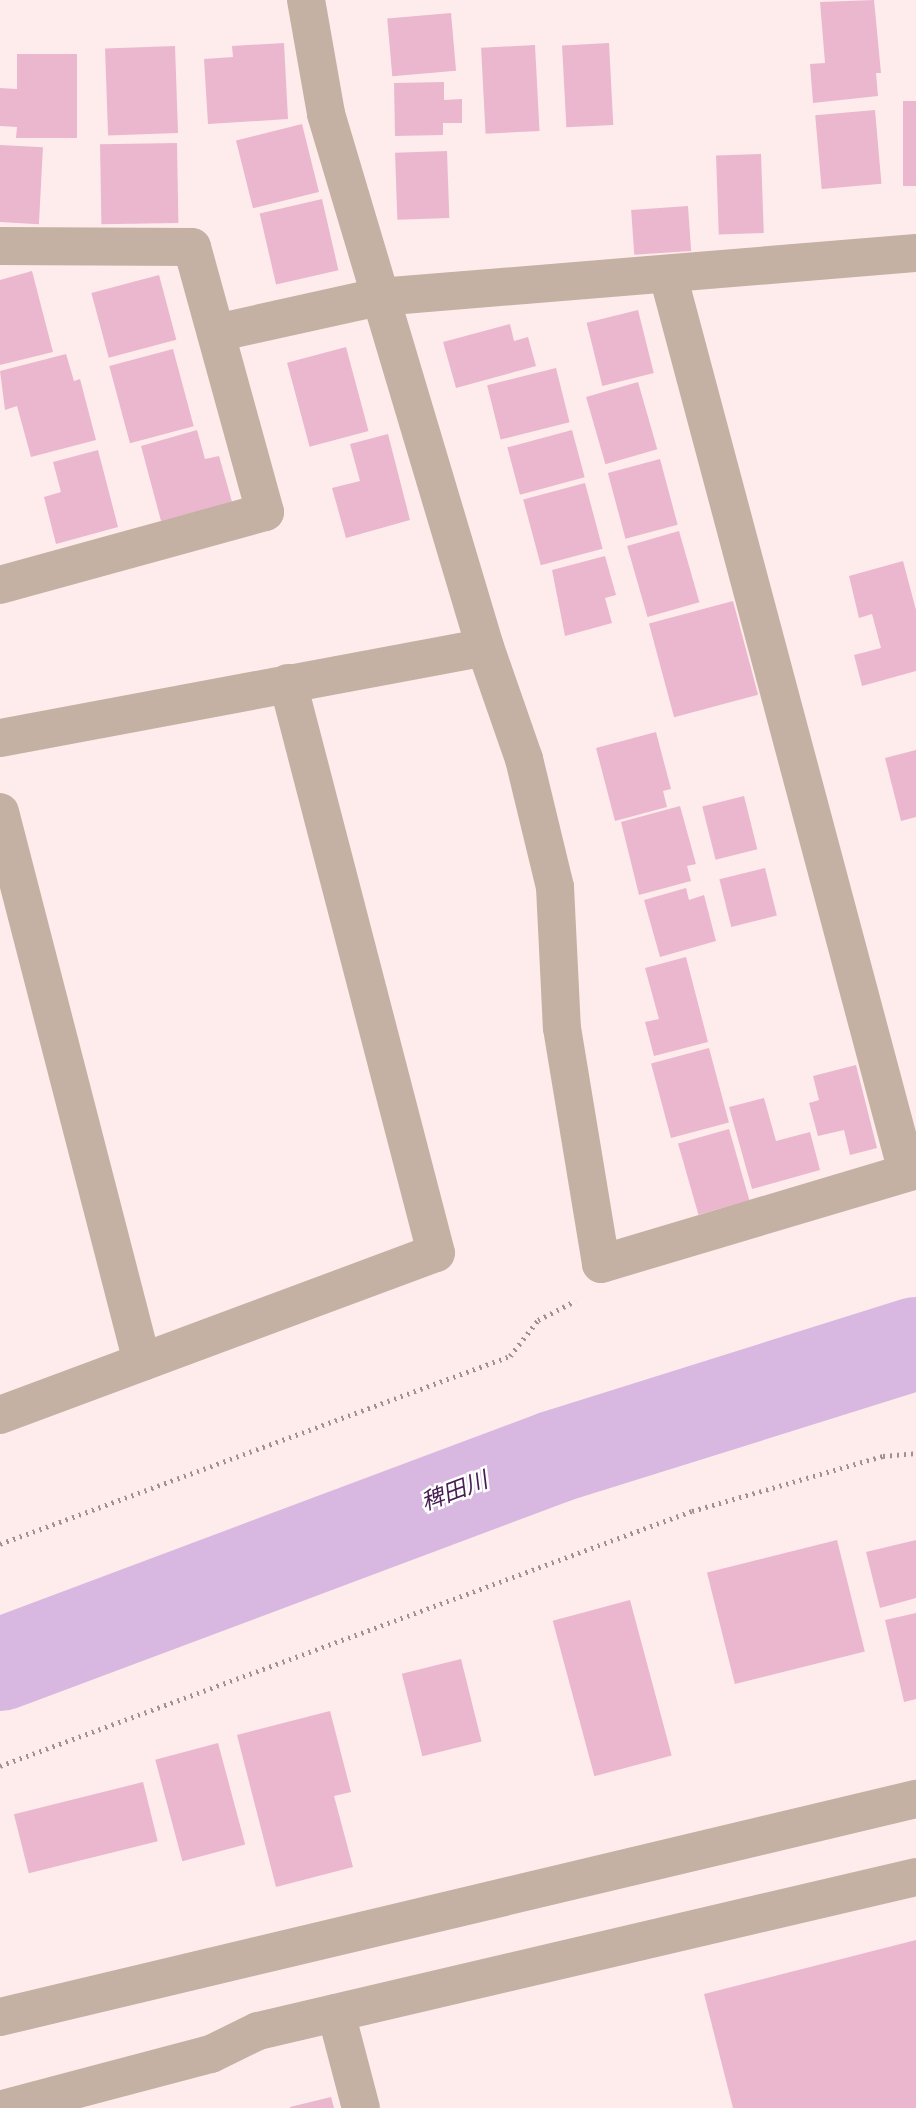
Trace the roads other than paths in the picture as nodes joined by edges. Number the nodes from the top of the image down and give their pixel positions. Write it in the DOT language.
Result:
graph roads {
  1 [pos="306,0"];
  2 [pos="0,246"];
  3 [pos="916,253"];
  4 [pos="668,275"];
  5 [pos="379,297"];
  6 [pos="216,333"];
  7 [pos="0,585"];
  8 [pos="485,647"];
  9 [pos="288,684"];
  10 [pos="0,738"];
  11 [pos="0,812"];
  12 [pos="911,1171"];
  13 [pos="142,1362"];
  14 [pos="0,1415"];
  15 [pos="916,1799"];
  16 [pos="916,1877"];
  17 [pos="336,2013"];
  18 [pos="0,2017"];
  19 [pos="6,2108"];
  20 [pos="361,2108"];
  1 -- 5 [label="street"];
  2 -- 6 [label="street"];
  3 -- 4 [label="street"];
  4 -- 5 [label="street"];
  4 -- 12 [label="street"];
  5 -- 6 [label="street"];
  5 -- 8 [label="street"];
  6 -- 7 [label="street"];
  8 -- 9 [label="street"];
  8 -- 12 [label="street"];
  9 -- 10 [label="street"];
  9 -- 13 [label="street"];
  11 -- 13 [label="street"];
  13 -- 14 [label="street"];
  15 -- 18 [label="street"];
  16 -- 17 [label="street"];
  17 -- 19 [label="street"];
  17 -- 20 [label="street"];
}
